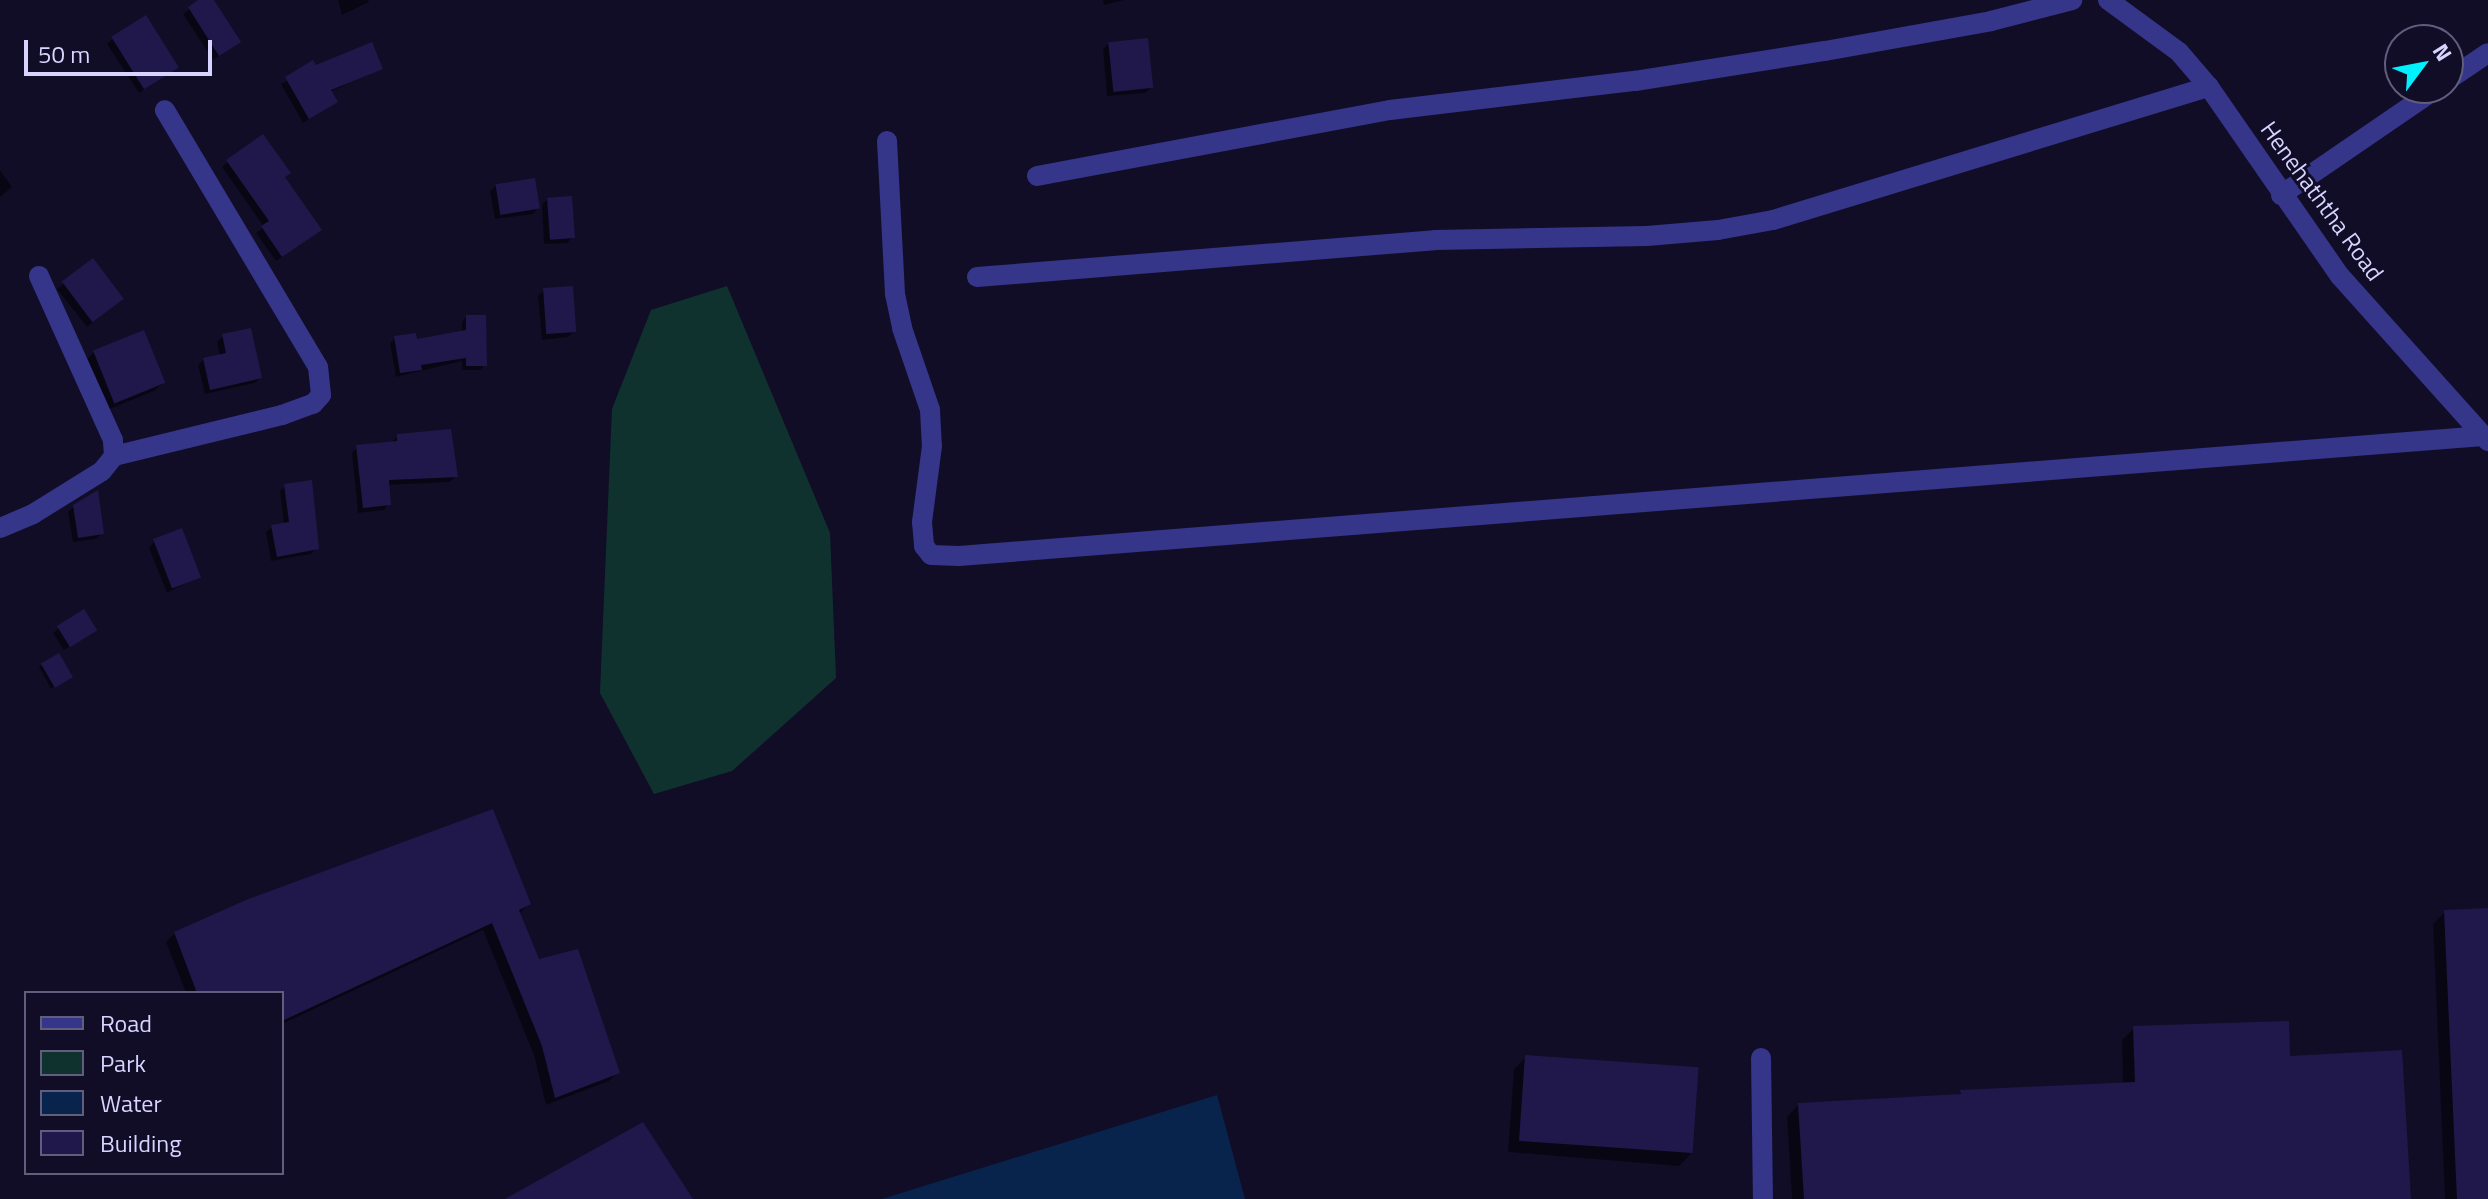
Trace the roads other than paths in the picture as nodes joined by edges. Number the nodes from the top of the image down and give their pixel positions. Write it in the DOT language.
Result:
graph roads {
  1 [pos="2072,0"];
  2 [pos="2108,0"];
  3 [pos="2488,53"];
  4 [pos="2464,69"];
  5 [pos="2209,87"];
  6 [pos="2414,104"];
  7 [pos="165,110"];
  8 [pos="887,141"];
  9 [pos="1037,176"];
  10 [pos="2281,195"];
  11 [pos="39,276"];
  12 [pos="977,277"];
  13 [pos="2486,438"];
  14 [pos="114,456"];
  15 [pos="0,528"];
  16 [pos="1761,1058"];
  17 [pos="1763,1199"];
  1 -- 9 [label="street"];
  2 -- 5 [label="street, Henehaththa Road"];
  3 -- 4 [label="street"];
  5 -- 10 [label="street, Henehaththa Road"];
  5 -- 12 [label="street"];
  6 -- 10 [label="street"];
  7 -- 14 [label="street"];
  8 -- 13 [label="street"];
  10 -- 13 [label="street, Henehaththa Road"];
  11 -- 14 [label="street"];
  14 -- 15 [label="street"];
  16 -- 17 [label="street"];
}
